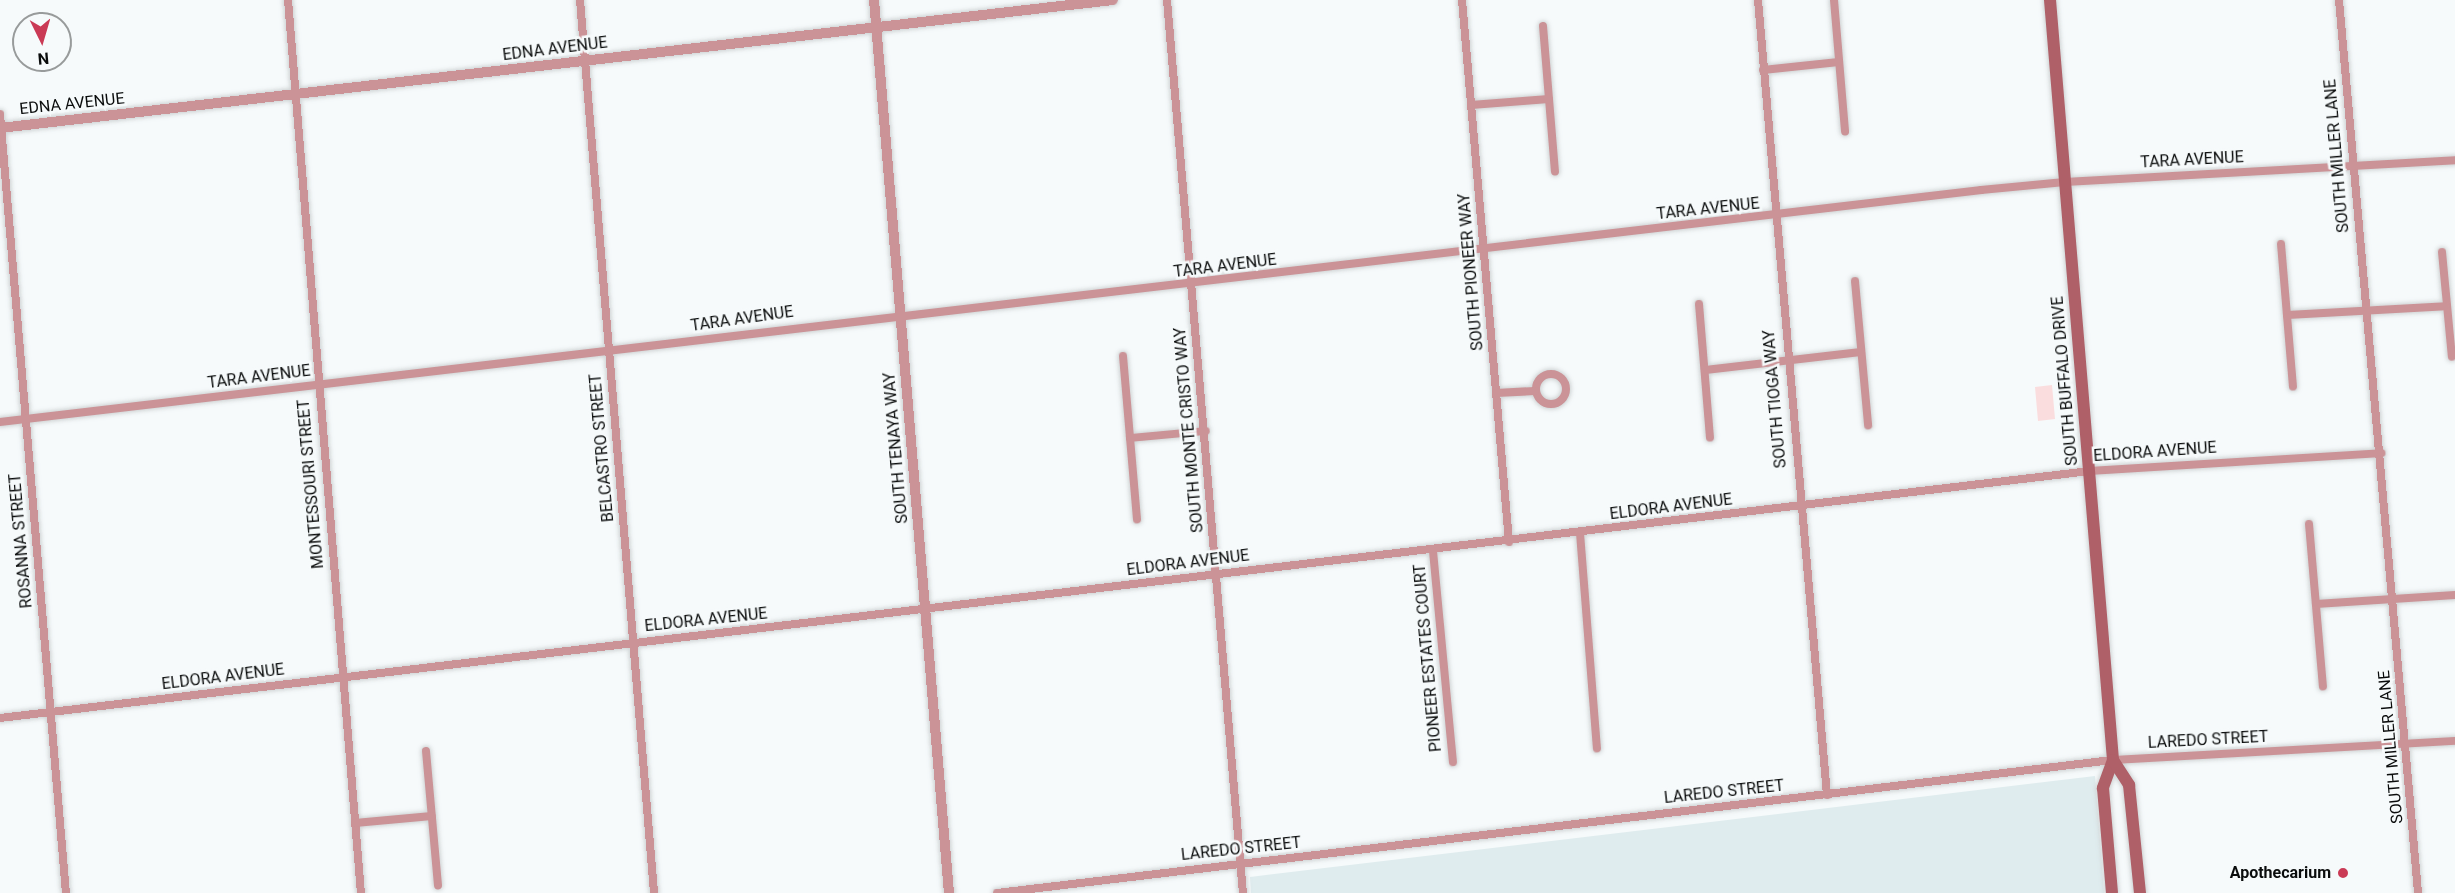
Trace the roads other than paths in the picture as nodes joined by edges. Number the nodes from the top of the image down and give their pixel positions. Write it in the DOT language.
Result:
graph roads {
  1 [pos="288,0"];
  2 [pos="580,0"];
  3 [pos="874,0"];
  4 [pos="1113,0"];
  5 [pos="1167,0"];
  6 [pos="1462,0"];
  7 [pos="1758,0"];
  8 [pos="1834,0"];
  9 [pos="2050,0"];
  10 [pos="2339,0"];
  11 [pos="1543,26"];
  12 [pos="876,28"];
  13 [pos="585,60"];
  14 [pos="1839,62"];
  15 [pos="1763,70"];
  16 [pos="297,95"];
  17 [pos="1549,99"];
  18 [pos="1471,105"];
  19 [pos="0,114"];
  20 [pos="1,127"];
  21 [pos="1845,132"];
  22 [pos="2455,160"];
  23 [pos="2352,166"];
  24 [pos="1555,172"];
  25 [pos="2065,182"];
  26 [pos="1775,216"];
  27 [pos="2281,244"];
  28 [pos="1484,250"];
  29 [pos="2442,252"];
  30 [pos="1856,281"];
  31 [pos="1192,285"];
  32 [pos="1700,304"];
  33 [pos="2446,306"];
  34 [pos="2366,310"];
  35 [pos="2287,315"];
  36 [pos="900,318"];
  37 [pos="609,351"];
  38 [pos="1861,352"];
  39 [pos="1123,356"];
  40 [pos="2452,357"];
  41 [pos="1787,360"];
  42 [pos="1705,370"];
  43 [pos="318,385"];
  44 [pos="2293,386"];
  45 [pos="1535,391"];
  46 [pos="1496,393"];
  47 [pos="26,419"];
  48 [pos="0,422"];
  49 [pos="1868,425"];
  50 [pos="1206,431"];
  51 [pos="1130,438"];
  52 [pos="1710,438"];
  53 [pos="2381,453"];
  54 [pos="2089,471"];
  55 [pos="1799,507"];
  56 [pos="1137,519"];
  57 [pos="2309,524"];
  58 [pos="1580,533"];
  59 [pos="1509,542"];
  60 [pos="1433,550"];
  61 [pos="1216,575"];
  62 [pos="2455,595"];
  63 [pos="2395,599"];
  64 [pos="2316,604"];
  65 [pos="925,609"];
  66 [pos="634,643"];
  67 [pos="342,677"];
  68 [pos="2323,686"];
  69 [pos="51,712"];
  70 [pos="0,718"];
  71 [pos="2455,741"];
  72 [pos="2406,744"];
  73 [pos="1597,748"];
  74 [pos="426,751"];
  75 [pos="2113,760"];
  76 [pos="1453,762"];
  77 [pos="1827,795"];
  78 [pos="432,816"];
  79 [pos="355,823"];
  80 [pos="1241,865"];
  81 [pos="438,885"];
  82 [pos="66,893"];
  83 [pos="361,893"];
  84 [pos="654,893"];
  85 [pos="949,893"];
  86 [pos="997,893"];
  87 [pos="1243,893"];
  88 [pos="2112,893"];
  89 [pos="2140,893"];
  90 [pos="2418,893"];
  1 -- 16 [label="street, MONTESSOURI STREET"];
  2 -- 13 [label="street, BELCASTRO STREET"];
  3 -- 12 [label="street, SOUTH TENAYA WAY"];
  4 -- 12 [label="street, EDNA AVENUE"];
  5 -- 31 [label="street, SOUTH MONTE CRISTO WAY"];
  6 -- 18 [label="street, SOUTH PIONEER WAY"];
  7 -- 15 [label="street, SOUTH TIOGA WAY"];
  8 -- 14 [label="street"];
  9 -- 25 [label="main road, SOUTH BUFFALO DRIVE"];
  10 -- 23 [label="street, SOUTH MILLER LANE"];
  11 -- 17 [label="street"];
  12 -- 13 [label="street, EDNA AVENUE"];
  12 -- 36 [label="street, SOUTH TENAYA WAY"];
  13 -- 16 [label="street, EDNA AVENUE"];
  13 -- 37 [label="street, BELCASTRO STREET"];
  14 -- 15 [label="street"];
  14 -- 21 [label="street"];
  15 -- 26 [label="street, SOUTH TIOGA WAY"];
  16 -- 20 [label="street, EDNA AVENUE"];
  16 -- 43 [label="street, MONTESSOURI STREET"];
  17 -- 18 [label="street"];
  17 -- 24 [label="street"];
  18 -- 28 [label="street, SOUTH PIONEER WAY"];
  19 -- 20 [label="street, ROSANNA STREET"];
  20 -- 47 [label="street, ROSANNA STREET"];
  22 -- 23 [label="street, TARA AVENUE"];
  23 -- 25 [label="street, TARA AVENUE"];
  23 -- 34 [label="street, SOUTH MILLER LANE"];
  25 -- 26 [label="street, TARA AVENUE"];
  25 -- 54 [label="main road, SOUTH BUFFALO DRIVE"];
  26 -- 28 [label="street, TARA AVENUE"];
  26 -- 41 [label="street, SOUTH TIOGA WAY"];
  27 -- 35 [label="street"];
  28 -- 31 [label="street, TARA AVENUE"];
  28 -- 46 [label="street, SOUTH PIONEER WAY"];
  29 -- 33 [label="street"];
  30 -- 38 [label="street"];
  31 -- 36 [label="street, TARA AVENUE"];
  31 -- 50 [label="street, SOUTH MONTE CRISTO WAY"];
  32 -- 42 [label="street"];
  33 -- 34 [label="street"];
  33 -- 40 [label="street"];
  34 -- 35 [label="street"];
  34 -- 53 [label="street, SOUTH MILLER LANE"];
  35 -- 44 [label="street"];
  36 -- 37 [label="street, TARA AVENUE"];
  36 -- 65 [label="street, SOUTH TENAYA WAY"];
  37 -- 43 [label="street, TARA AVENUE"];
  37 -- 66 [label="street, BELCASTRO STREET"];
  38 -- 41 [label="street"];
  38 -- 49 [label="street"];
  39 -- 51 [label="street"];
  41 -- 42 [label="street"];
  41 -- 55 [label="street, SOUTH TIOGA WAY"];
  42 -- 52 [label="street"];
  43 -- 47 [label="street, TARA AVENUE"];
  43 -- 67 [label="street, MONTESSOURI STREET"];
  45 -- 46 [label="street"];
  46 -- 59 [label="street, SOUTH PIONEER WAY"];
  47 -- 48 [label="street, TARA AVENUE"];
  47 -- 69 [label="street, ROSANNA STREET"];
  50 -- 51 [label="street"];
  50 -- 61 [label="street, SOUTH MONTE CRISTO WAY"];
  51 -- 56 [label="street"];
  53 -- 54 [label="street, ELDORA AVENUE"];
  53 -- 63 [label="street, SOUTH MILLER LANE"];
  54 -- 55 [label="street, ELDORA AVENUE"];
  54 -- 75 [label="main road, SOUTH BUFFALO DRIVE"];
  55 -- 58 [label="street, ELDORA AVENUE"];
  55 -- 77 [label="street, SOUTH TIOGA WAY"];
  57 -- 64 [label="street"];
  58 -- 59 [label="street, ELDORA AVENUE"];
  58 -- 73 [label="street"];
  59 -- 60 [label="street, ELDORA AVENUE"];
  60 -- 61 [label="street, ELDORA AVENUE"];
  60 -- 76 [label="street, PIONEER ESTATES COURT"];
  61 -- 65 [label="street, ELDORA AVENUE"];
  61 -- 80 [label="street, SOUTH MONTE CRISTO WAY"];
  62 -- 63 [label="street"];
  63 -- 64 [label="street"];
  63 -- 72 [label="street, SOUTH MILLER LANE"];
  64 -- 68 [label="street"];
  65 -- 66 [label="street, ELDORA AVENUE"];
  65 -- 85 [label="street, SOUTH TENAYA WAY"];
  66 -- 67 [label="street, ELDORA AVENUE"];
  66 -- 84 [label="street, BELCASTRO STREET"];
  67 -- 69 [label="street, ELDORA AVENUE"];
  67 -- 79 [label="street, MONTESSOURI STREET"];
  69 -- 70 [label="street, ELDORA AVENUE"];
  69 -- 82 [label="street, ROSANNA STREET"];
  71 -- 72 [label="street, LAREDO STREET"];
  72 -- 75 [label="street, LAREDO STREET"];
  72 -- 90 [label="street, SOUTH MILLER LANE"];
  74 -- 78 [label="street"];
  75 -- 77 [label="street, LAREDO STREET"];
  75 -- 88 [label="main road, SOUTH BUFFALO DRIVE"];
  75 -- 89 [label="main road, SOUTH BUFFALO DRIVE"];
  77 -- 80 [label="street, LAREDO STREET"];
  78 -- 79 [label="street"];
  78 -- 81 [label="street"];
  79 -- 83 [label="street, MONTESSOURI STREET"];
  80 -- 86 [label="street, LAREDO STREET"];
  80 -- 87 [label="street, SOUTH MONTE CRISTO WAY"];
}
